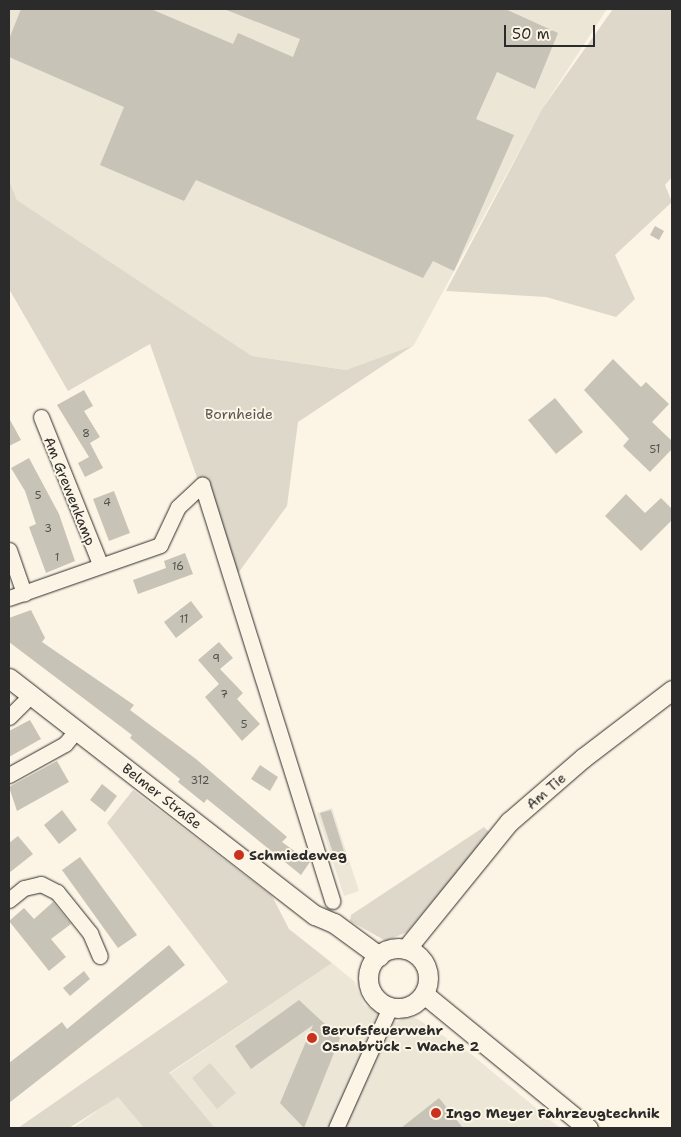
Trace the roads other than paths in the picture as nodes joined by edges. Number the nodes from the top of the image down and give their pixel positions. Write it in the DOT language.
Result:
graph roads {
  1 [pos="41,417"];
  2 [pos="9,550"];
  3 [pos="100,564"];
  4 [pos="24,593"];
  5 [pos="9,598"];
  6 [pos="9,678"];
  7 [pos="672,690"];
  8 [pos="31,695"];
  9 [pos="9,717"];
  10 [pos="76,731"];
  11 [pos="9,775"];
  12 [pos="9,900"];
  13 [pos="332,901"];
  14 [pos="412,952"];
  15 [pos="100,956"];
  16 [pos="375,961"];
  17 [pos="420,998"];
  18 [pos="385,1004"];
  19 [pos="336,1128"];
  20 [pos="588,1128"];
  1 -- 3 [label="street, Am Grewenkamp"];
  2 -- 4 [label="street"];
  3 -- 4 [label="street"];
  3 -- 13 [label="street"];
  4 -- 5 [label="street"];
  6 -- 8 [label="street, Belmer Straße"];
  7 -- 14 [label="street, Am Tie"];
  8 -- 9 [label="street"];
  8 -- 10 [label="street, Belmer Straße"];
  10 -- 11 [label="street"];
  10 -- 16 [label="street, Belmer Straße"];
  12 -- 15 [label="street"];
  14 -- 16 [label="street"];
  14 -- 17 [label="street"];
  16 -- 18 [label="street"];
  17 -- 18 [label="street"];
  17 -- 20 [label="street"];
  18 -- 19 [label="street"];
}
